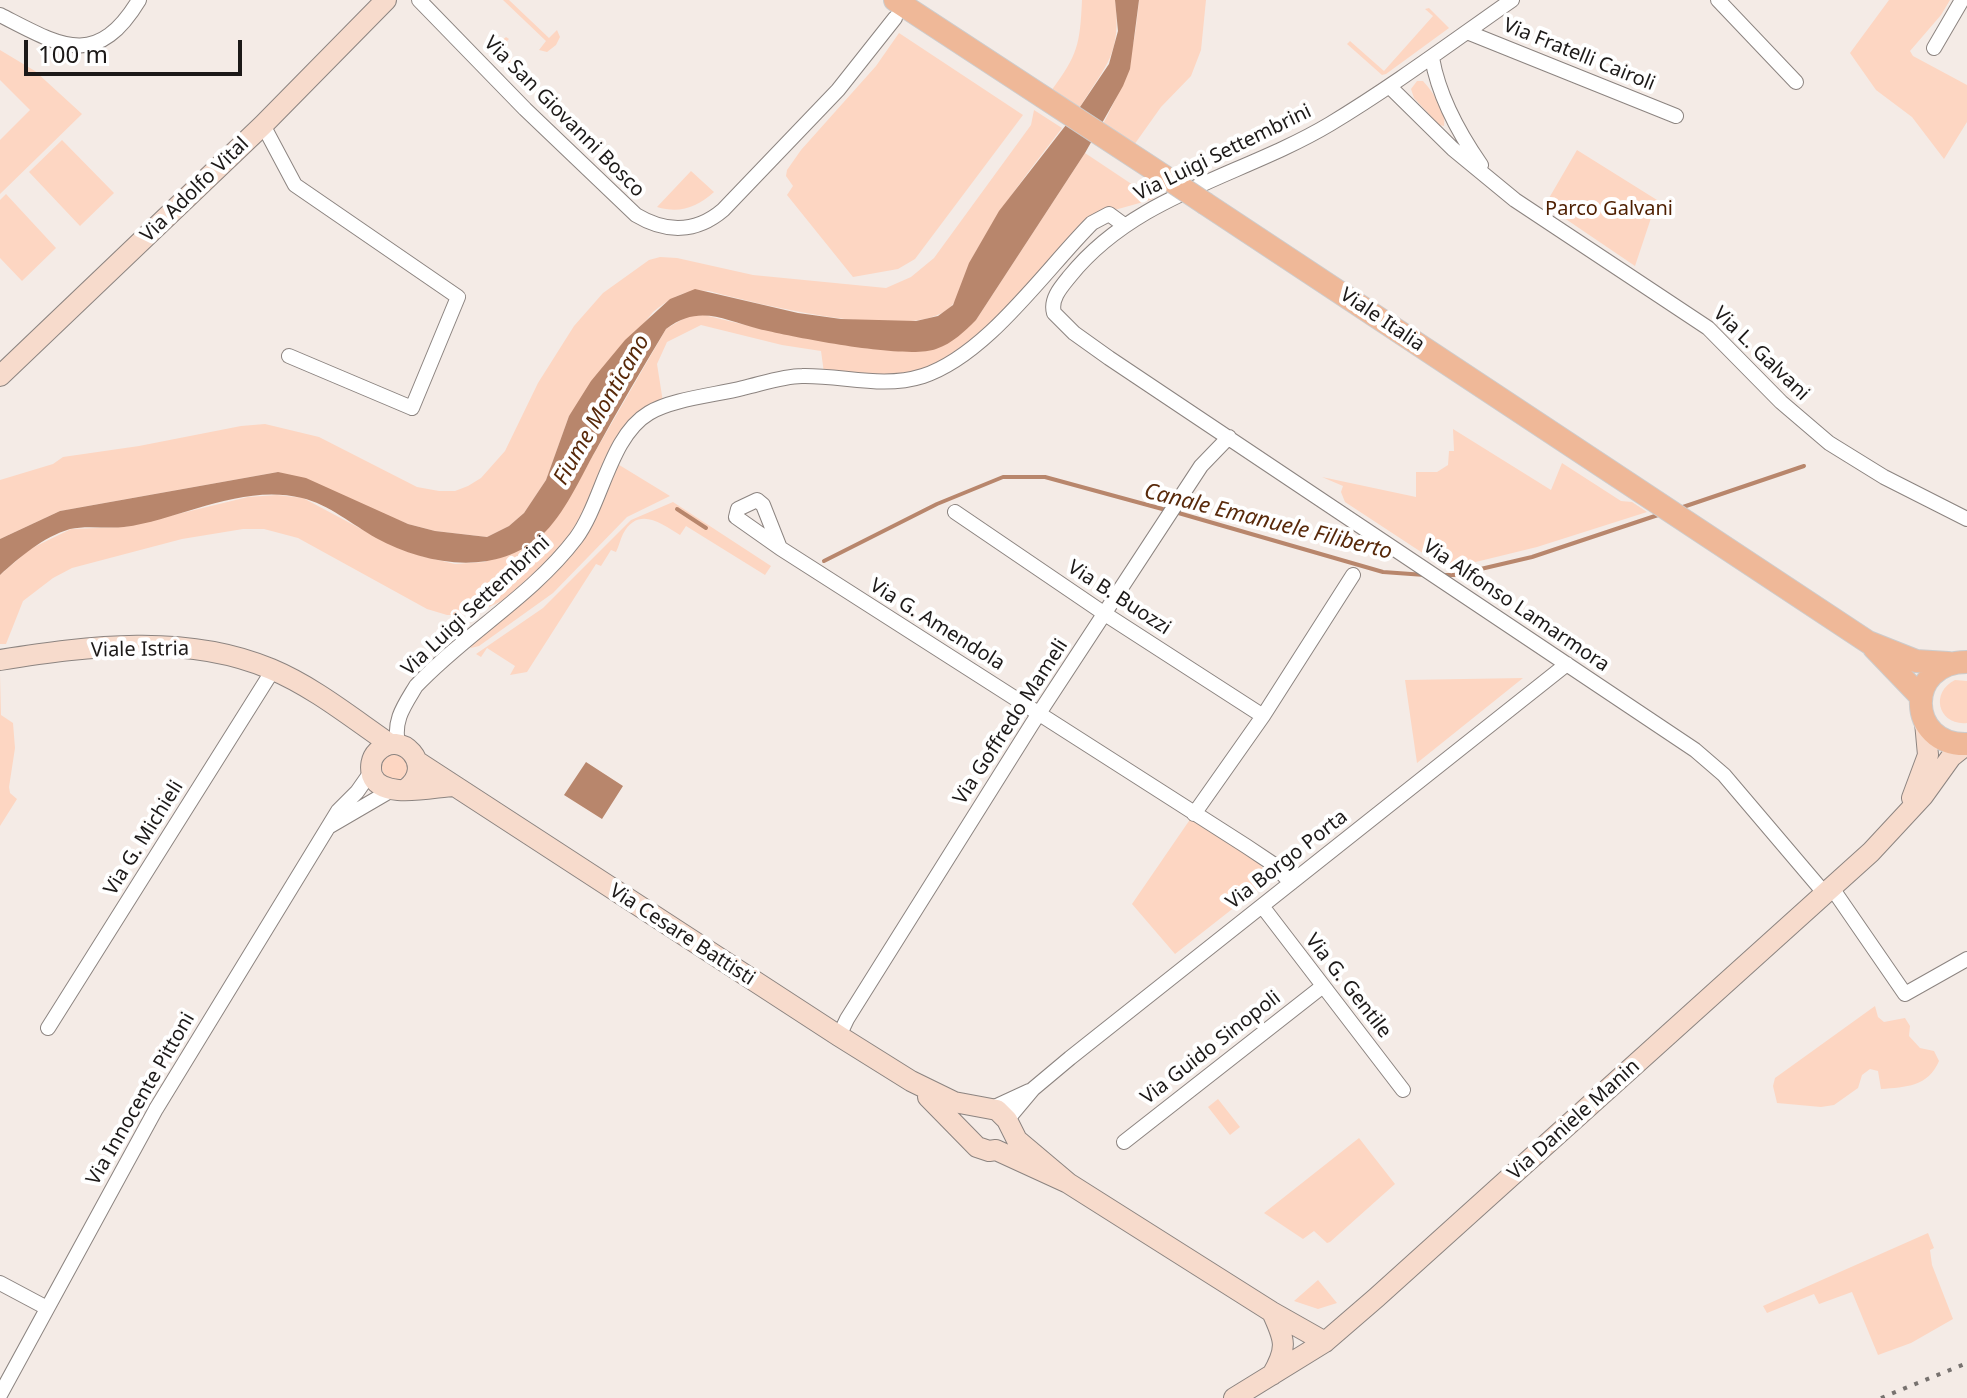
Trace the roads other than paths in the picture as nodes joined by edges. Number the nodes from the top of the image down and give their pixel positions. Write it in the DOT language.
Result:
graph roads {
  1 [pos="139,0"];
  2 [pos="386,0"];
  3 [pos="419,0"];
  4 [pos="1512,0"];
  5 [pos="1718,0"];
  6 [pos="1962,0"];
  7 [pos="895,9"];
  8 [pos="0,15"];
  9 [pos="1467,32"];
  10 [pos="1934,48"];
  11 [pos="1432,58"];
  12 [pos="1796,82"];
  13 [pos="1390,87"];
  14 [pos="1676,116"];
  15 [pos="263,125"];
  16 [pos="1492,181"];
  17 [pos="1124,225"];
  18 [pos="289,356"];
  19 [pos="0,376"];
  20 [pos="1229,437"];
  21 [pos="955,512"];
  22 [pos="1967,519"];
  23 [pos="780,548"];
  24 [pos="1353,575"];
  25 [pos="1105,614"];
  26 [pos="1868,642"];
  27 [pos="0,660"];
  28 [pos="1960,661"];
  29 [pos="1567,664"];
  30 [pos="273,670"];
  31 [pos="1921,697"];
  32 [pos="1040,713"];
  33 [pos="1263,716"];
  34 [pos="1925,722"];
  35 [pos="1967,744"];
  36 [pos="383,754"];
  37 [pos="418,762"];
  38 [pos="454,786"];
  39 [pos="398,790"];
  40 [pos="1194,814"];
  41 [pos="1900,823"];
  42 [pos="327,828"];
  43 [pos="1291,883"];
  44 [pos="1829,892"];
  45 [pos="1262,906"];
  46 [pos="1967,959"];
  47 [pos="1323,986"];
  48 [pos="48,1028"];
  49 [pos="839,1036"];
  50 [pos="911,1081"];
  51 [pos="1403,1090"];
  52 [pos="997,1117"];
  53 [pos="968,1137"];
  54 [pos="1124,1142"];
  55 [pos="996,1150"];
  56 [pos="1068,1183"];
  57 [pos="0,1283"];
  58 [pos="47,1308"];
  59 [pos="1272,1312"];
  60 [pos="1325,1342"];
  61 [pos="1271,1376"];
  62 [pos="0,1395"];
  63 [pos="1234,1398"];
  1 -- 8 [label="street"];
  2 -- 15 [label="street, Via Adolfo Vital"];
  3 -- 7 [label="street, Via San Giovanni Bosco"];
  4 -- 9 [label="street, Via Luigi Settembrini"];
  5 -- 12 [label="street"];
  6 -- 10 [label="street"];
  7 -- 26 [label="main road, Viale Italia, bridge"];
  9 -- 11 [label="street, Via Luigi Settembrini"];
  9 -- 14 [label="street, Via Fratelli Cairoli"];
  11 -- 13 [label="street, Via Luigi Settembrini"];
  11 -- 16 [label="street"];
  13 -- 16 [label="street, Via L. Galvani"];
  13 -- 17 [label="street, Via Luigi Settembrini"];
  15 -- 18 [label="street"];
  15 -- 19 [label="street, Via Adolfo Vital"];
  16 -- 22 [label="street, Via L. Galvani"];
  17 -- 20 [label="street, Via Alfonso Lamarmora"];
  17 -- 36 [label="street, Via Luigi Settembrini"];
  20 -- 25 [label="street, Via Goffredo Mameli"];
  20 -- 29 [label="street, Via Alfonso Lamarmora"];
  21 -- 25 [label="street, Via B. Buozzi"];
  23 -- 32 [label="street, Via G. Amendola"];
  24 -- 33 [label="street"];
  25 -- 32 [label="street, Via Goffredo Mameli"];
  25 -- 33 [label="street, Via B. Buozzi"];
  26 -- 28 [label="main road, Viale Italia"];
  26 -- 31 [label="main road, Viale Italia"];
  27 -- 30 [label="street, Viale Istria"];
  28 -- 31 [label="main road"];
  29 -- 43 [label="street, Via Borgo Porta"];
  29 -- 44 [label="street, Via Alfonso Lamarmora"];
  30 -- 36 [label="street, Viale Istria"];
  30 -- 48 [label="street, Via G. Michieli"];
  31 -- 34 [label="main road"];
  32 -- 40 [label="street, Via G. Amendola"];
  32 -- 49 [label="street, Via Goffredo Mameli"];
  33 -- 40 [label="street"];
  34 -- 35 [label="main road"];
  34 -- 41 [label="street, Via Daniele Manin"];
  35 -- 41 [label="street, Via Daniele Manin"];
  36 -- 37 [label="street"];
  36 -- 39 [label="street"];
  36 -- 42 [label="street, Via Innocente Pittoni"];
  37 -- 38 [label="street, Via Cesare Battisti"];
  37 -- 39 [label="street"];
  38 -- 39 [label="street"];
  38 -- 49 [label="street, Via Cesare Battisti"];
  39 -- 42 [label="street, Via Innocente Pittoni"];
  40 -- 43 [label="street, Via G. Amendola"];
  41 -- 44 [label="street, Via Daniele Manin"];
  42 -- 58 [label="street, Via Innocente Pittoni"];
  43 -- 45 [label="street, Via Borgo Porta"];
  44 -- 46 [label="street, Via Alfonso Lamarmora"];
  44 -- 60 [label="street, Via Daniele Manin"];
  45 -- 47 [label="street, Via G. Gentile"];
  45 -- 52 [label="street, Via Borgo Porta"];
  47 -- 51 [label="street, Via G. Gentile"];
  47 -- 54 [label="street, Via Guido Sinopoli"];
  49 -- 50 [label="street, Via Cesare Battisti"];
  50 -- 52 [label="street, Via Cesare Battisti"];
  50 -- 53 [label="street, Via Cesare Battisti"];
  52 -- 53 [label="street"];
  52 -- 55 [label="street"];
  52 -- 56 [label="street, Via Cesare Battisti"];
  53 -- 55 [label="street, Via Cesare Battisti"];
  55 -- 56 [label="street, Via Cesare Battisti"];
  56 -- 59 [label="street, Via Cesare Battisti"];
  57 -- 58 [label="street"];
  58 -- 62 [label="street, Via Innocente Pittoni"];
  59 -- 60 [label="street, Via Cesare Battisti"];
  59 -- 61 [label="street"];
  60 -- 61 [label="street, Via Daniele Manin"];
  61 -- 63 [label="street, Via Daniele Manin"];
}
